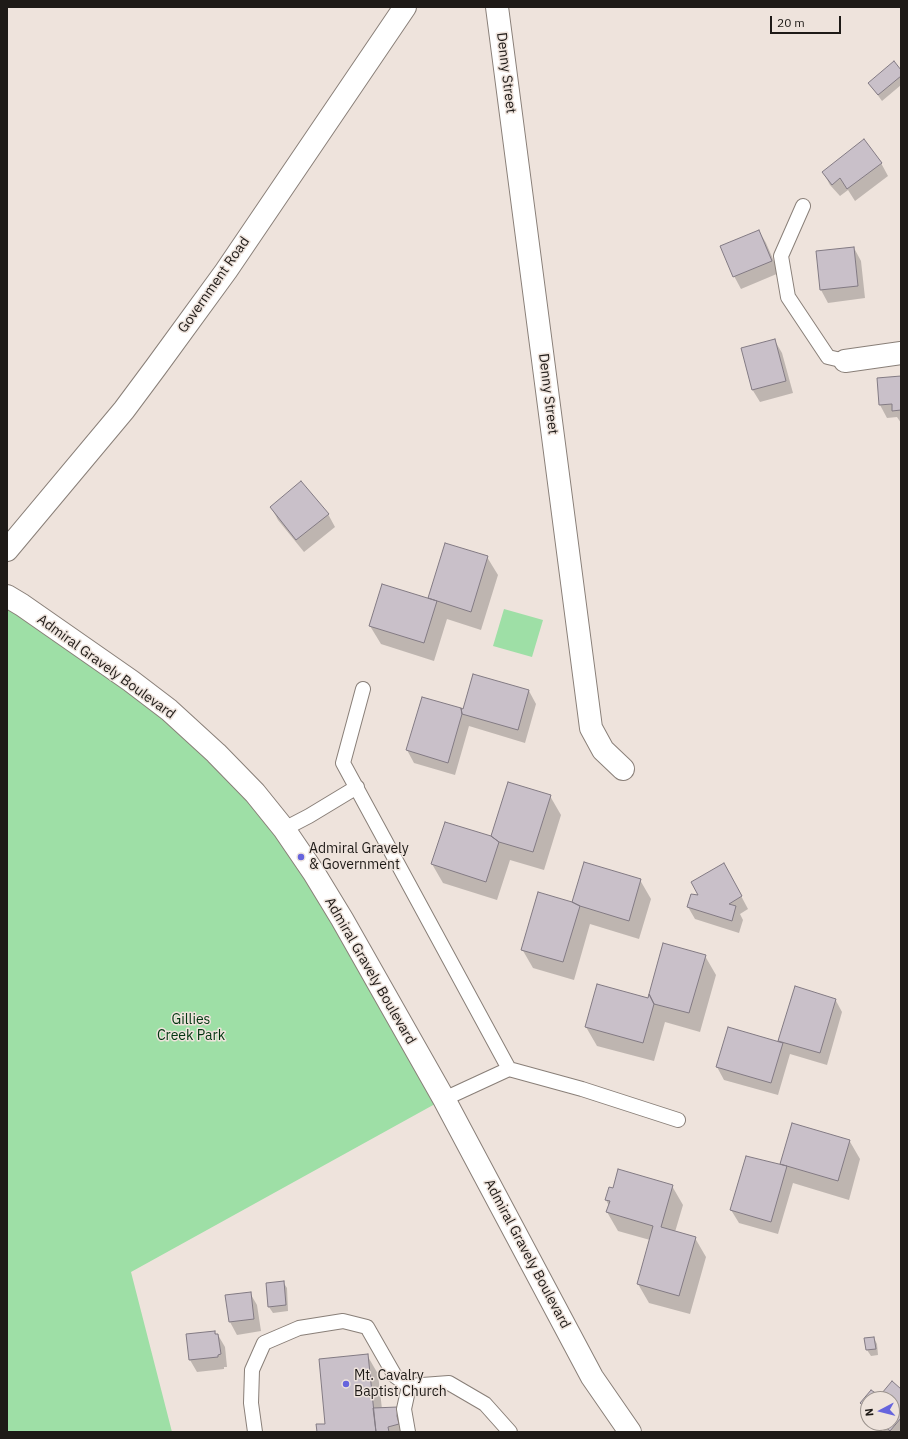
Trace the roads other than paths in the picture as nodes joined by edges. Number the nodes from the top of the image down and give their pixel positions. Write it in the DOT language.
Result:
graph roads {
  1 [pos="405,7"];
  2 [pos="497,7"];
  3 [pos="803,206"];
  4 [pos="901,353"];
  5 [pos="845,361"];
  6 [pos="7,550"];
  7 [pos="7,596"];
  8 [pos="363,690"];
  9 [pos="624,770"];
  10 [pos="358,787"];
  11 [pos="284,829"];
  12 [pos="508,1069"];
  13 [pos="444,1099"];
  14 [pos="678,1120"];
  15 [pos="409,1386"];
  16 [pos="623,1429"];
  17 [pos="255,1432"];
  18 [pos="408,1432"];
  19 [pos="510,1432"];
  1 -- 6 [label="street, Government Road"];
  2 -- 9 [label="street, Denny Street"];
  3 -- 5 [label="lane"];
  4 -- 5 [label="street"];
  7 -- 11 [label="street, Admiral Gravely Boulevard"];
  8 -- 10 [label="lane"];
  10 -- 11 [label="lane"];
  10 -- 12 [label="lane"];
  11 -- 13 [label="street, Admiral Gravely Boulevard"];
  12 -- 13 [label="lane"];
  12 -- 14 [label="lane"];
  13 -- 16 [label="street, Admiral Gravely Boulevard"];
  15 -- 17 [label="lane"];
  15 -- 18 [label="lane"];
  15 -- 19 [label="lane"];
}
